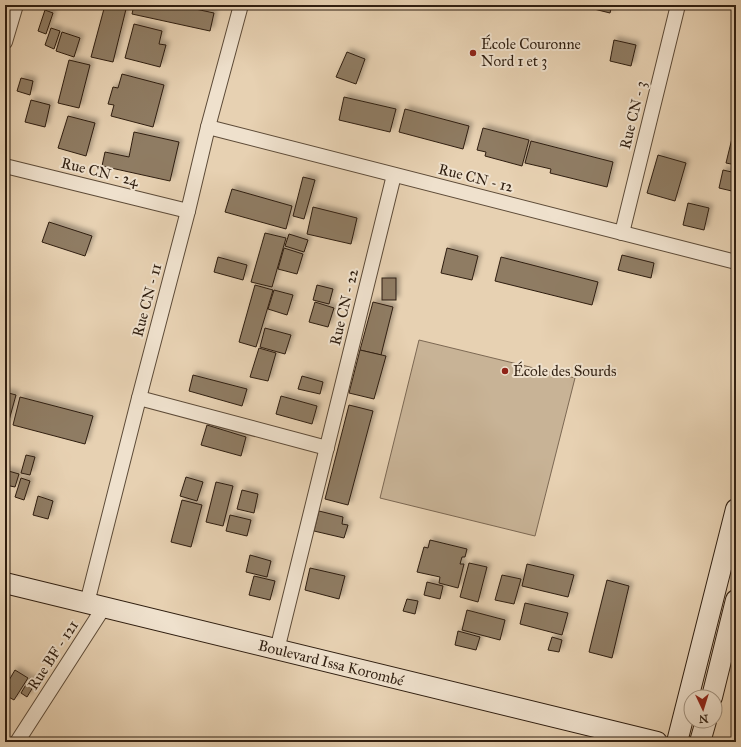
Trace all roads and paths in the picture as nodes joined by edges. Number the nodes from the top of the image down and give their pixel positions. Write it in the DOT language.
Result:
graph roads {
  1 [pos="241,5"];
  2 [pos="678,5"];
  3 [pos="14,6"];
  4 [pos="5,42"];
  5 [pos="208,127"];
  6 [pos="5,166"];
  7 [pos="394,175"];
  8 [pos="188,211"];
  9 [pos="622,233"];
  10 [pos="736,262"];
  11 [pos="139,398"];
  12 [pos="327,448"];
  13 [pos="736,509"];
  14 [pos="5,583"];
  15 [pos="736,600"];
  16 [pos="96,605"];
  17 [pos="277,650"];
  18 [pos="714,689"];
  19 [pos="704,729"];
  20 [pos="17,742"];
  21 [pos="657,742"];
  22 [pos="677,742"];
  23 [pos="700,742"];
  1 -- 5 [label="street, Rue CN - 11"];
  2 -- 9 [label="street, Rue CN - 3"];
  3 -- 4 [label="street"];
  5 -- 7 [label="street, Rue CN - 12"];
  5 -- 8 [label="street, Rue CN - 11"];
  6 -- 8 [label="street, Rue CN - 24"];
  7 -- 9 [label="street, Rue CN - 12"];
  7 -- 12 [label="street, Rue CN - 22"];
  8 -- 11 [label="street, Rue CN - 11"];
  9 -- 10 [label="street, Rue CN - 12"];
  11 -- 12 [label="street"];
  11 -- 16 [label="street, Rue CN - 11"];
  12 -- 17 [label="street, Rue CN - 22"];
  13 -- 22 [label="street"];
  14 -- 16 [label="street, Boulevard Issa Korombé"];
  15 -- 18 [label="street"];
  16 -- 17 [label="street, Boulevard Issa Korombé"];
  16 -- 20 [label="street, Rue BF - 121"];
  17 -- 21 [label="street, Boulevard Issa Korombé"];
  19 -- 23 [label="street"];
}
